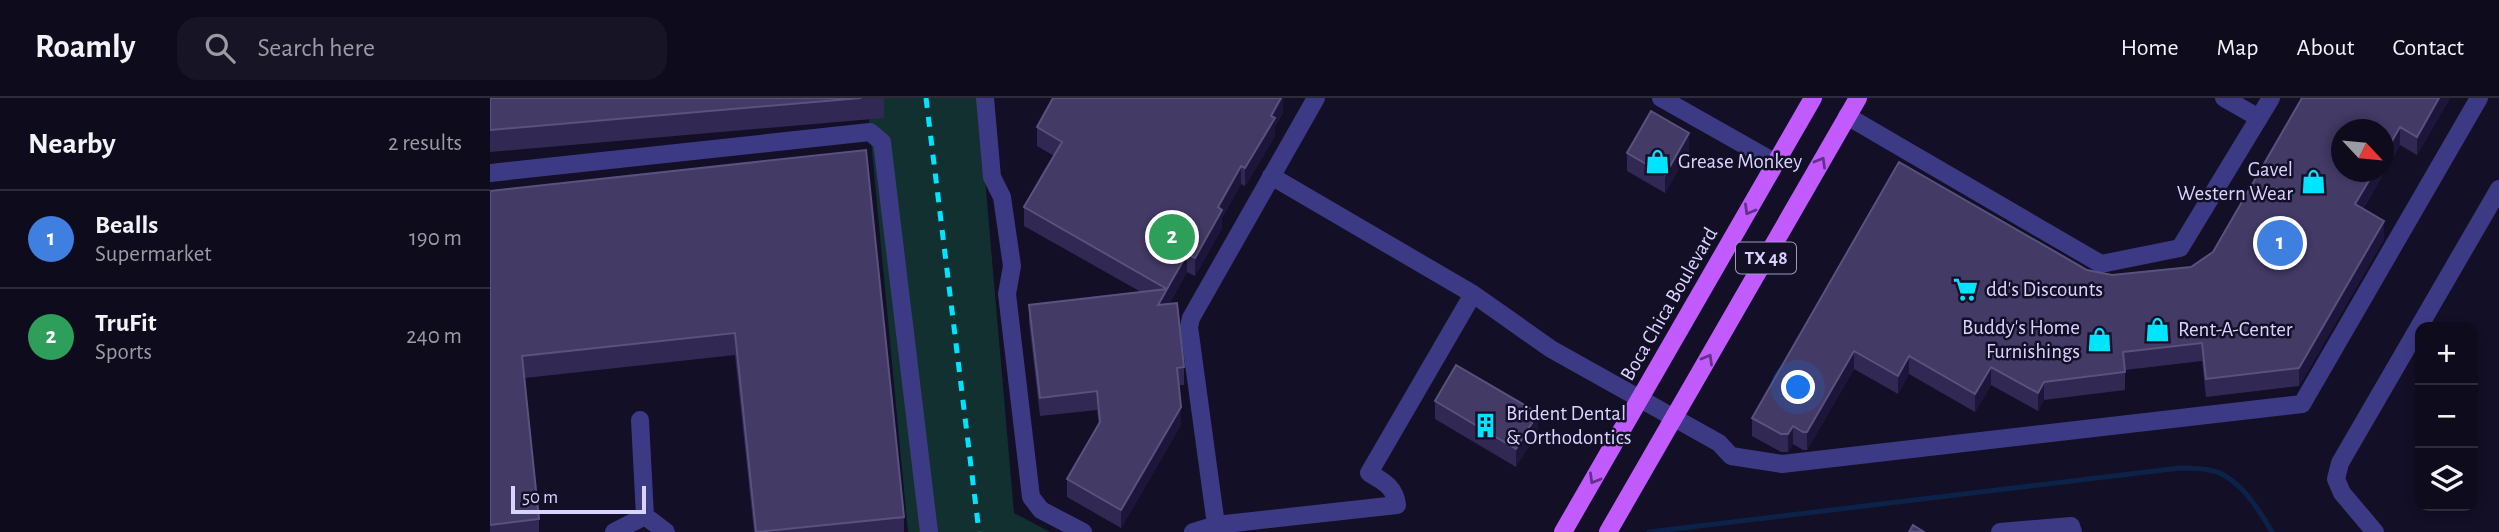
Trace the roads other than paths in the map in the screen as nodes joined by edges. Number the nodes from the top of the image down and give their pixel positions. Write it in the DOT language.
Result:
graph roads {
  1 [pos="985,98"];
  2 [pos="1316,98"];
  3 [pos="1661,98"];
  4 [pos="1813,98"];
  5 [pos="1858,98"];
  6 [pos="2224,98"];
  7 [pos="2270,98"];
  8 [pos="2479,98"];
  9 [pos="1847,116"];
  10 [pos="2259,118"];
  11 [pos="1776,163"];
  12 [pos="490,173"];
  13 [pos="1271,176"];
  14 [pos="2499,189"];
  15 [pos="1473,294"];
  16 [pos="1640,399"];
  17 [pos="1674,418"];
  18 [pos="640,420"];
  19 [pos="645,516"];
  20 [pos="1216,524"];
  21 [pos="1272,525"];
  22 [pos="614,532"];
  23 [pos="666,532"];
  24 [pos="929,532"];
  25 [pos="1083,532"];
  26 [pos="1193,532"];
  27 [pos="1563,532"];
  28 [pos="1608,532"];
  29 [pos="2000,532"];
  30 [pos="2073,532"];
  31 [pos="2375,532"];
  1 -- 25 [label="lane"];
  2 -- 13 [label="lane"];
  3 -- 11 [label="lane"];
  4 -- 11 [label="main road, Boca Chica Boulevard / TX 48"];
  5 -- 9 [label="main road, TX 48"];
  6 -- 10 [label="lane"];
  7 -- 10 [label="lane"];
  8 -- 17 [label="lane"];
  9 -- 10 [label="lane"];
  17 -- 9 [label="main road, TX 48, one-way"];
  11 -- 16 [label="main road, Boca Chica Boulevard / TX 48, one-way"];
  12 -- 24 [label="lane"];
  13 -- 15 [label="lane"];
  13 -- 20 [label="lane"];
  14 -- 31 [label="lane"];
  15 -- 16 [label="lane"];
  15 -- 21 [label="lane"];
  16 -- 17 [label="lane"];
  16 -- 27 [label="main road, Boca Chica Boulevard / TX 48, one-way"];
  17 -- 28 [label="main road, TX 48"];
  18 -- 19 [label="lane"];
  19 -- 22 [label="lane"];
  19 -- 23 [label="lane"];
  20 -- 21 [label="lane"];
  20 -- 26 [label="lane"];
  29 -- 30 [label="lane"];
}
